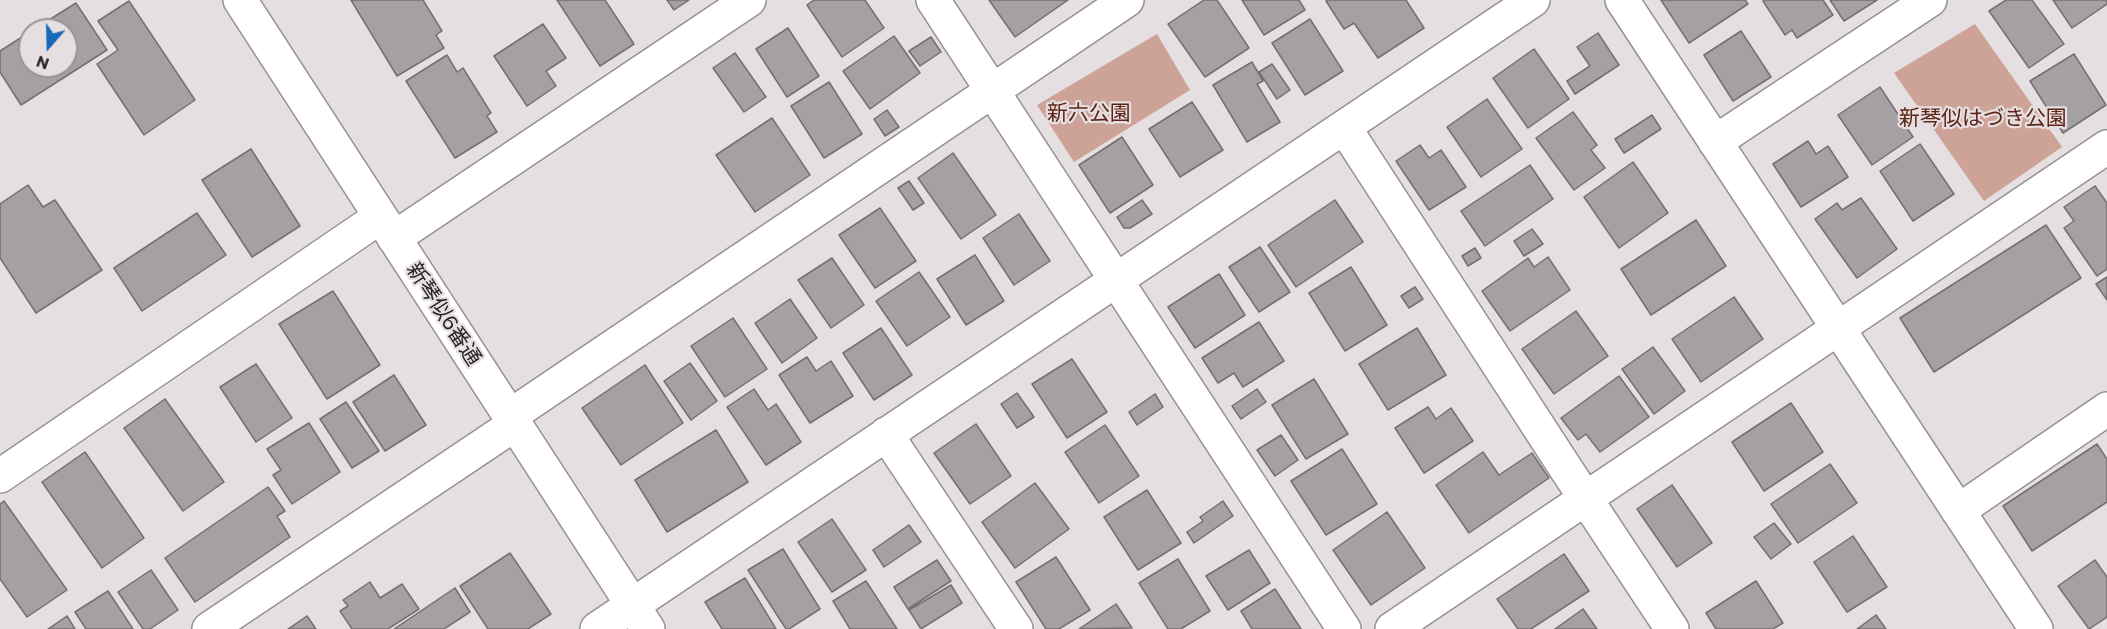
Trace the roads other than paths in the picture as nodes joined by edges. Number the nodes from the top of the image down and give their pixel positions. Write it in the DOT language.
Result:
graph roads {
  1 [pos="240,0"];
  2 [pos="749,0"];
  3 [pos="933,0"];
  4 [pos="1128,0"];
  5 [pos="1533,0"];
  6 [pos="1622,0"];
  7 [pos="1930,0"];
  8 [pos="992,90"];
  9 [pos="1344,127"];
  10 [pos="1715,142"];
  11 [pos="2107,147"];
  12 [pos="387,227"];
  13 [pos="1116,280"];
  14 [pos="1838,328"];
  15 [pos="2107,409"];
  16 [pos="513,420"];
  17 [pos="886,434"];
  18 [pos="0,476"];
  19 [pos="1586,500"];
  20 [pos="1958,511"];
  21 [pos="640,617"];
  22 [pos="209,629"];
  23 [pos="597,629"];
  24 [pos="1016,629"];
  25 [pos="1344,629"];
  26 [pos="1392,629"];
  27 [pos="1672,629"];
  28 [pos="2036,629"];
  1 -- 12 [label="street, 新琴似6番通"];
  2 -- 12 [label="street"];
  3 -- 8 [label="street"];
  4 -- 8 [label="street"];
  5 -- 9 [label="street"];
  6 -- 10 [label="street"];
  7 -- 10 [label="street"];
  8 -- 13 [label="street"];
  8 -- 16 [label="street"];
  9 -- 13 [label="street"];
  9 -- 19 [label="street"];
  10 -- 14 [label="street"];
  11 -- 14 [label="street"];
  12 -- 16 [label="street, 新琴似6番通"];
  12 -- 18 [label="street"];
  13 -- 17 [label="street"];
  13 -- 25 [label="street"];
  14 -- 19 [label="street"];
  14 -- 20 [label="street"];
  15 -- 20 [label="street"];
  16 -- 21 [label="street, 新琴似6番通"];
  16 -- 22 [label="street"];
  17 -- 21 [label="street"];
  17 -- 24 [label="street"];
  19 -- 26 [label="street"];
  19 -- 27 [label="street"];
  20 -- 28 [label="street"];
  21 -- 23 [label="street"];
}
